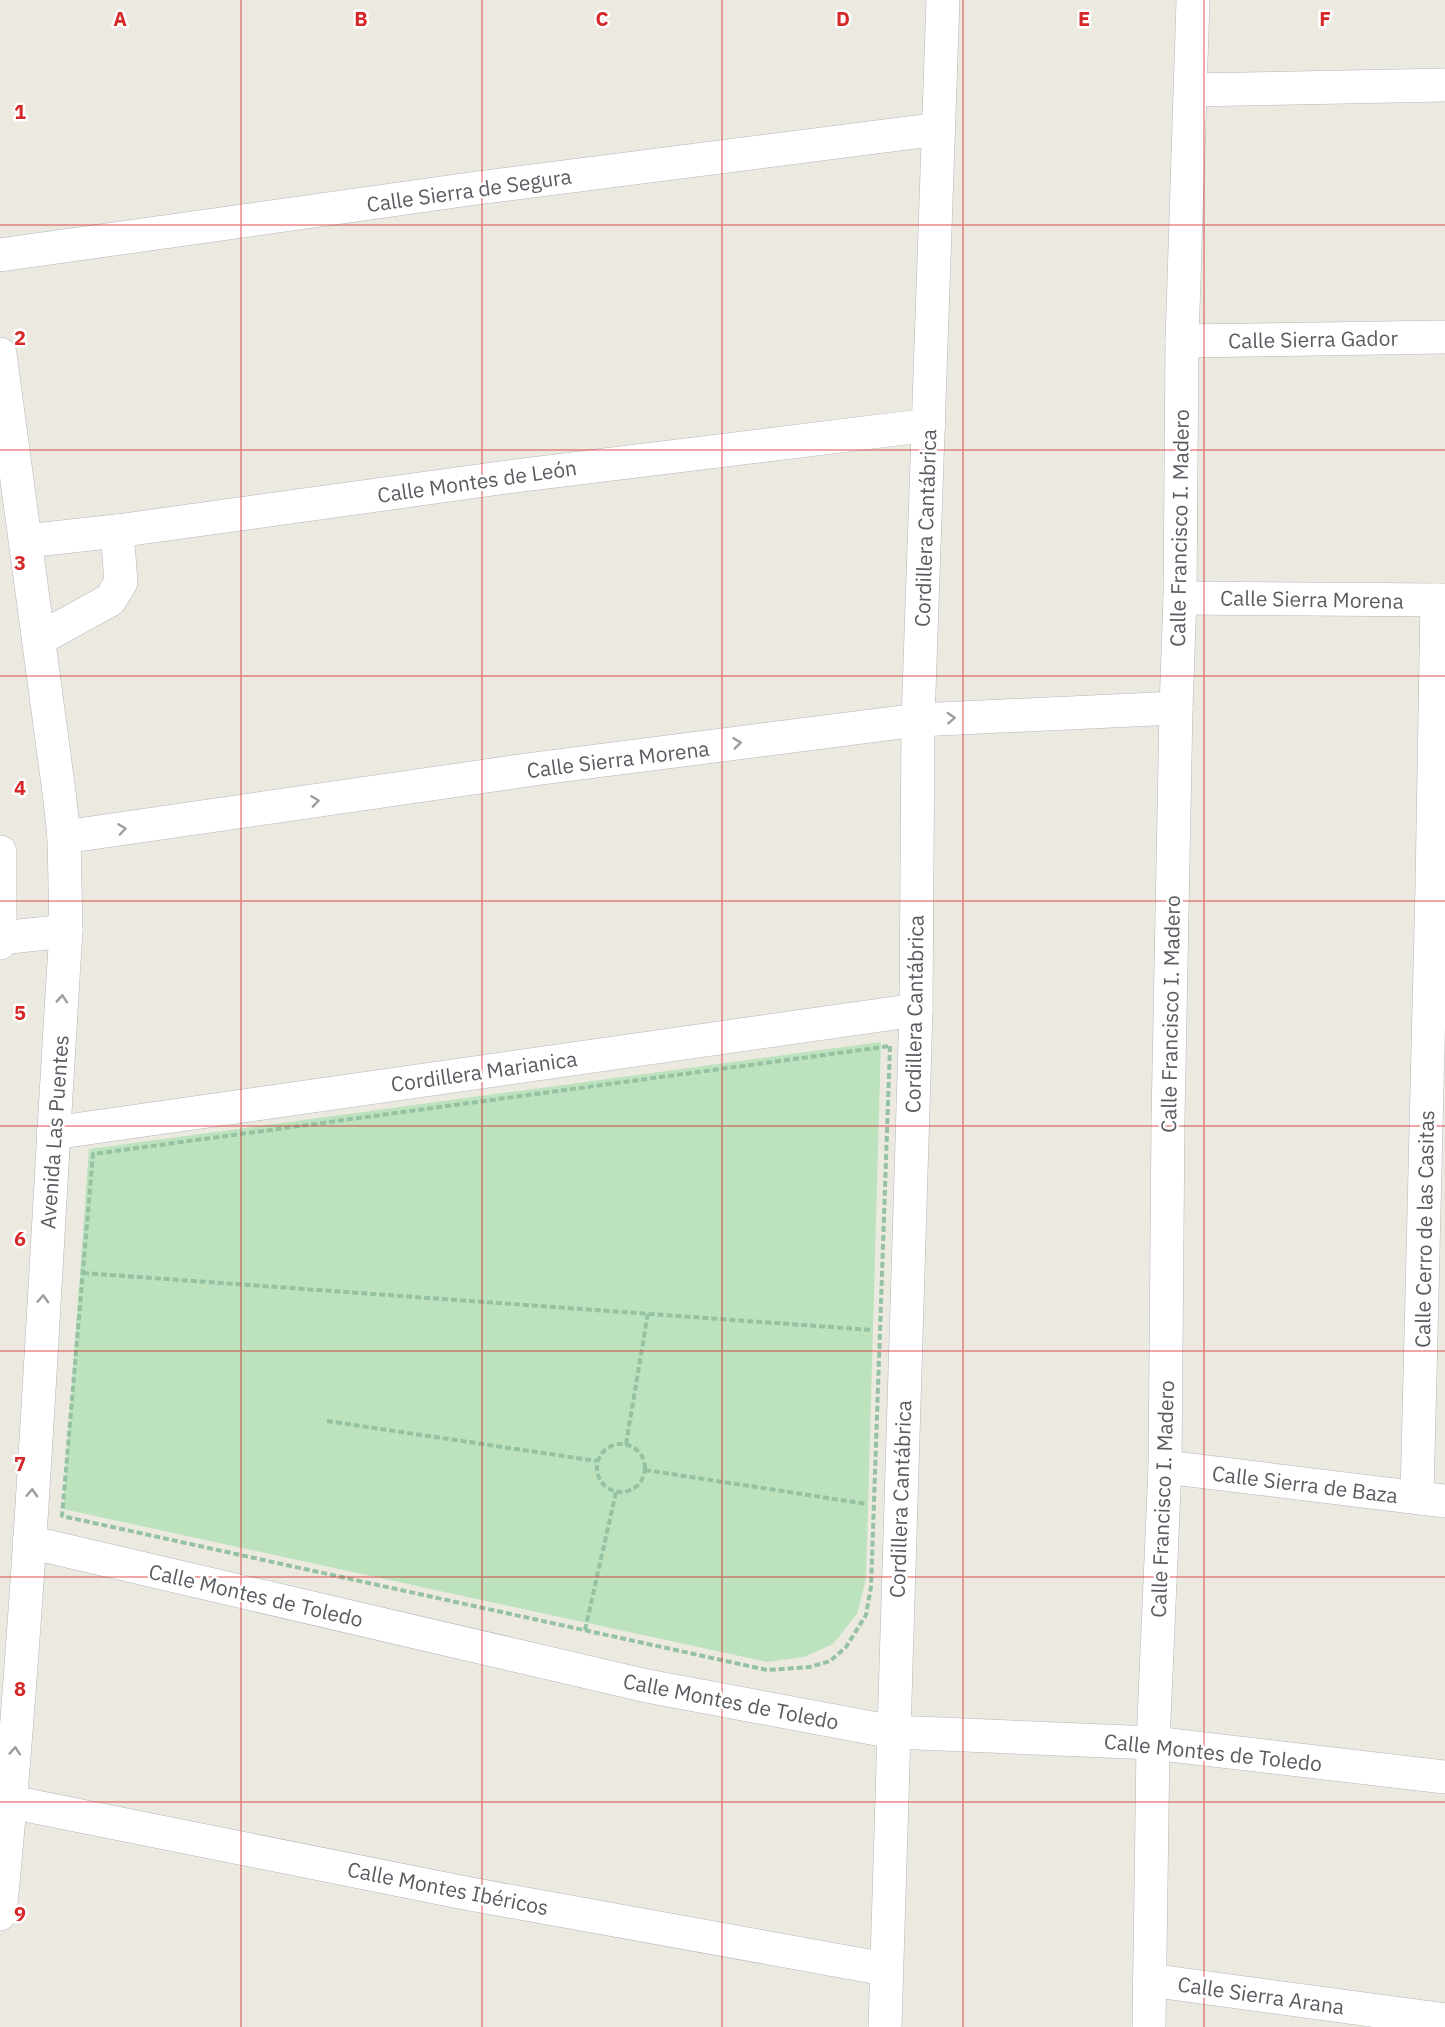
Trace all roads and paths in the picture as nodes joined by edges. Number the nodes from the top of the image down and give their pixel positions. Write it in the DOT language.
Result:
graph roads {
  1 [pos="943,0"];
  2 [pos="1193,0"];
  3 [pos="1445,85"];
  4 [pos="1191,90"];
  5 [pos="939,129"];
  6 [pos="0,255"];
  7 [pos="1445,338"];
  8 [pos="1182,341"];
  9 [pos="0,354"];
  10 [pos="929,425"];
  11 [pos="117,531"];
  12 [pos="26,541"];
  13 [pos="1179,598"];
  14 [pos="1441,600"];
  15 [pos="39,639"];
  16 [pos="1176,708"];
  17 [pos="918,720"];
  18 [pos="64,837"];
  19 [pos="0,852"];
  20 [pos="66,931"];
  21 [pos="0,938"];
  22 [pos="0,943"];
  23 [pos="916,1010"];
  24 [pos="53,1132"];
  25 [pos="83,1273"];
  26 [pos="648,1313"];
  27 [pos="880,1330"];
  28 [pos="327,1421"];
  29 [pos="626,1444"];
  30 [pos="597,1461"];
  31 [pos="1166,1467"];
  32 [pos="645,1470"];
  33 [pos="616,1492"];
  34 [pos="1431,1499"];
  35 [pos="874,1505"];
  36 [pos="29,1542"];
  37 [pos="585,1630"];
  38 [pos="893,1732"];
  39 [pos="1153,1743"];
  40 [pos="1445,1778"];
  41 [pos="11,1802"];
  42 [pos="0,1914"];
  43 [pos="885,1969"];
  44 [pos="1149,1980"];
  45 [pos="1445,2020"];
  46 [pos="885,2027"];
  47 [pos="1149,2027"];
  1 -- 5 [label="street, Cordillera Cantábrica"];
  2 -- 4 [label="street, Calle Francisco I. Madero"];
  3 -- 4 [label="street"];
  4 -- 8 [label="street, Calle Francisco I. Madero"];
  5 -- 6 [label="street, Calle Sierra de Segura"];
  5 -- 10 [label="street, Cordillera Cantábrica"];
  7 -- 8 [label="street, Calle Sierra Gador"];
  8 -- 13 [label="street, Calle Francisco I. Madero"];
  9 -- 12 [label="street, Avenida Las Puentes"];
  10 -- 11 [label="street, Calle Montes de León"];
  10 -- 17 [label="street, Cordillera Cantábrica"];
  11 -- 12 [label="street, Calle Montes de León"];
  11 -- 15 [label="street"];
  12 -- 15 [label="street, Avenida Las Puentes"];
  13 -- 14 [label="street, Calle Sierra Morena"];
  13 -- 16 [label="street, Calle Francisco I. Madero"];
  14 -- 34 [label="street, Calle Cerro de las Casitas"];
  15 -- 18 [label="street, Avenida Las Puentes"];
  17 -- 16 [label="street, Calle Sierra Morena, one-way"];
  16 -- 31 [label="street, Calle Francisco I. Madero"];
  18 -- 17 [label="street, Calle Sierra Morena, one-way"];
  17 -- 23 [label="street, Cordillera Cantábrica"];
  18 -- 20 [label="street, Avenida Las Puentes"];
  19 -- 21 [label="street"];
  20 -- 21 [label="street"];
  24 -- 20 [label="street, Avenida Las Puentes, one-way"];
  21 -- 22 [label="street"];
  23 -- 24 [label="street, Cordillera Marianica"];
  23 -- 38 [label="street, Cordillera Cantábrica"];
  36 -- 24 [label="street, Avenida Las Puentes, one-way"];
  25 -- 26 [label="path"];
  25 -- 27 [label="path"];
  25 -- 37 [label="path"];
  26 -- 27 [label="path"];
  26 -- 29 [label="path"];
  27 -- 35 [label="path"];
  28 -- 30 [label="path"];
  29 -- 30 [label="path"];
  29 -- 32 [label="path"];
  30 -- 33 [label="path"];
  31 -- 34 [label="street, Calle Sierra de Baza"];
  31 -- 39 [label="street, Calle Francisco I. Madero"];
  32 -- 33 [label="path"];
  32 -- 35 [label="path"];
  33 -- 37 [label="path"];
  35 -- 37 [label="path"];
  36 -- 38 [label="street, Calle Montes de Toledo"];
  41 -- 36 [label="street, Avenida Las Puentes, one-way"];
  38 -- 39 [label="street, Calle Montes de Toledo"];
  38 -- 43 [label="street, Cordillera Cantábrica"];
  39 -- 40 [label="street, Calle Montes de Toledo"];
  39 -- 44 [label="street, Calle Francisco I. Madero"];
  41 -- 42 [label="street, Avenida Las Puentes"];
  41 -- 43 [label="street, Calle Montes Ibéricos"];
  43 -- 46 [label="street, Cordillera Cantábrica"];
  44 -- 45 [label="street, Calle Sierra Arana"];
  44 -- 47 [label="street, Calle Francisco I. Madero"];
}
